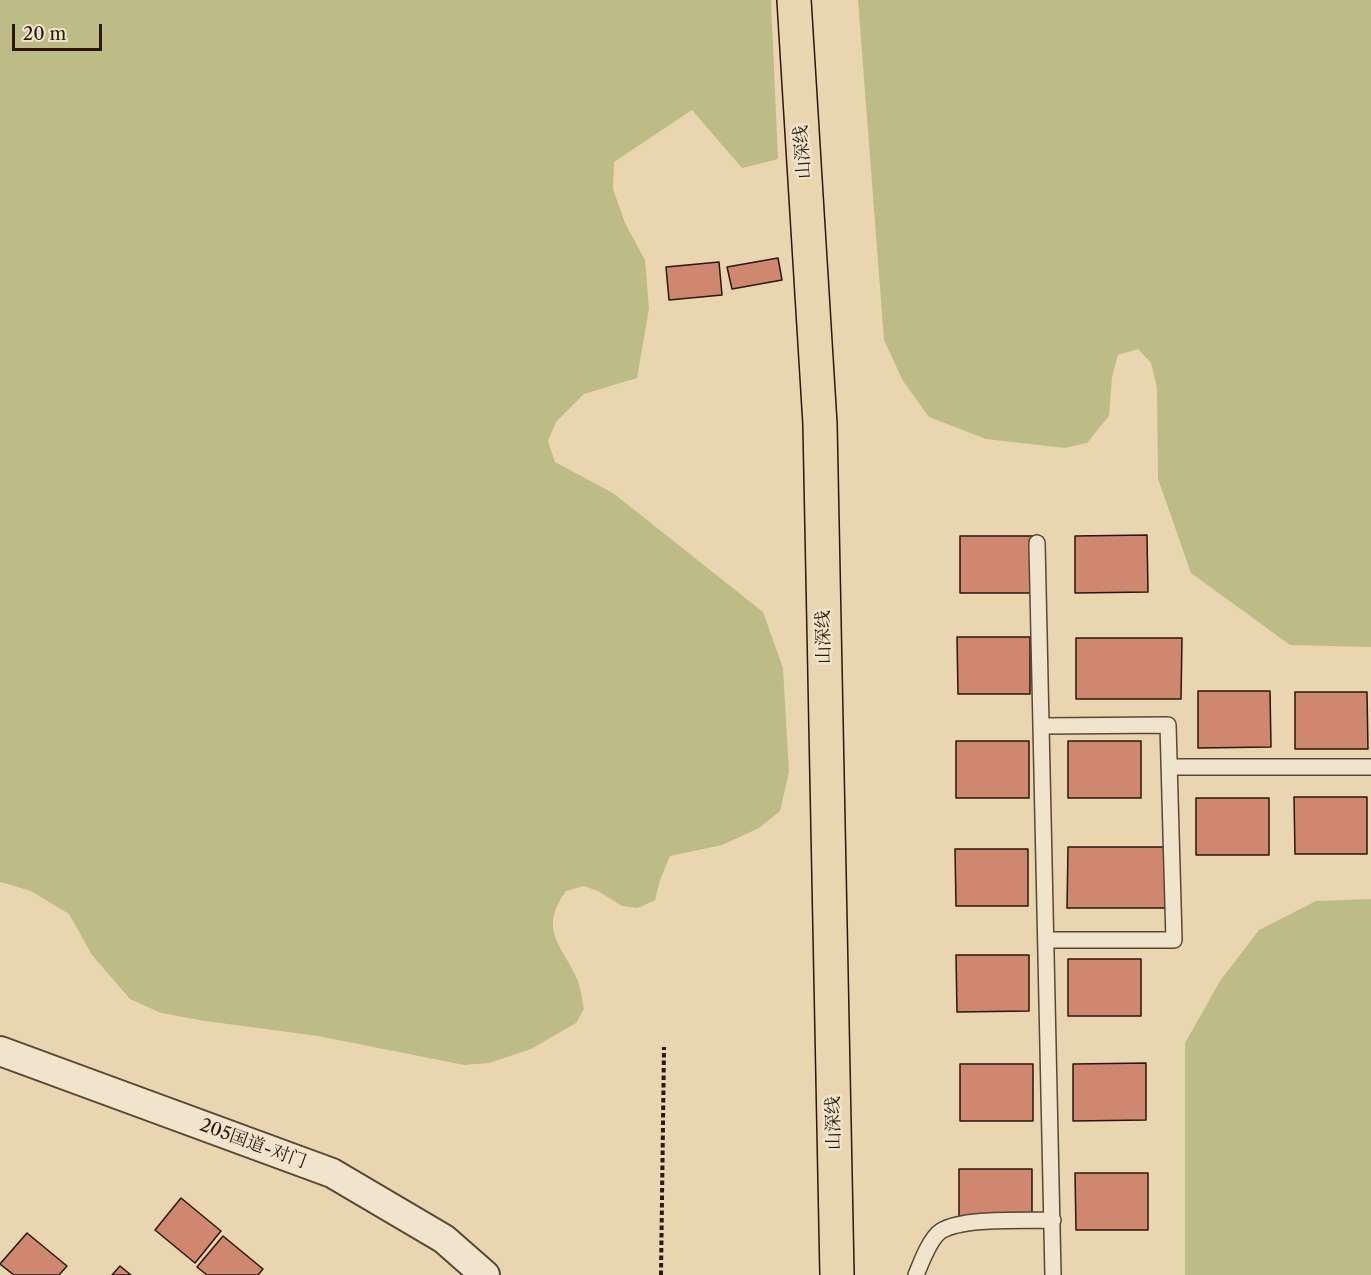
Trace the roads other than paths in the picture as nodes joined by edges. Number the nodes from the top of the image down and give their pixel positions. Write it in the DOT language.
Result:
graph roads {
  1 [pos="794,0"];
  2 [pos="1037,543"];
  3 [pos="1042,726"];
  4 [pos="1169,767"];
  5 [pos="1371,767"];
  6 [pos="1047,940"];
  7 [pos="0,1051"];
  8 [pos="1053,1220"];
  9 [pos="485,1275"];
  10 [pos="837,1275"];
  11 [pos="916,1275"];
  12 [pos="1053,1275"];
  1 -- 10 [label="highway, 山深线"];
  2 -- 3 [label="lane"];
  3 -- 4 [label="lane"];
  3 -- 6 [label="lane"];
  4 -- 5 [label="lane"];
  4 -- 6 [label="lane"];
  6 -- 8 [label="lane"];
  7 -- 9 [label="street, 205国道-对门"];
  8 -- 11 [label="lane"];
  8 -- 12 [label="lane"];
}
